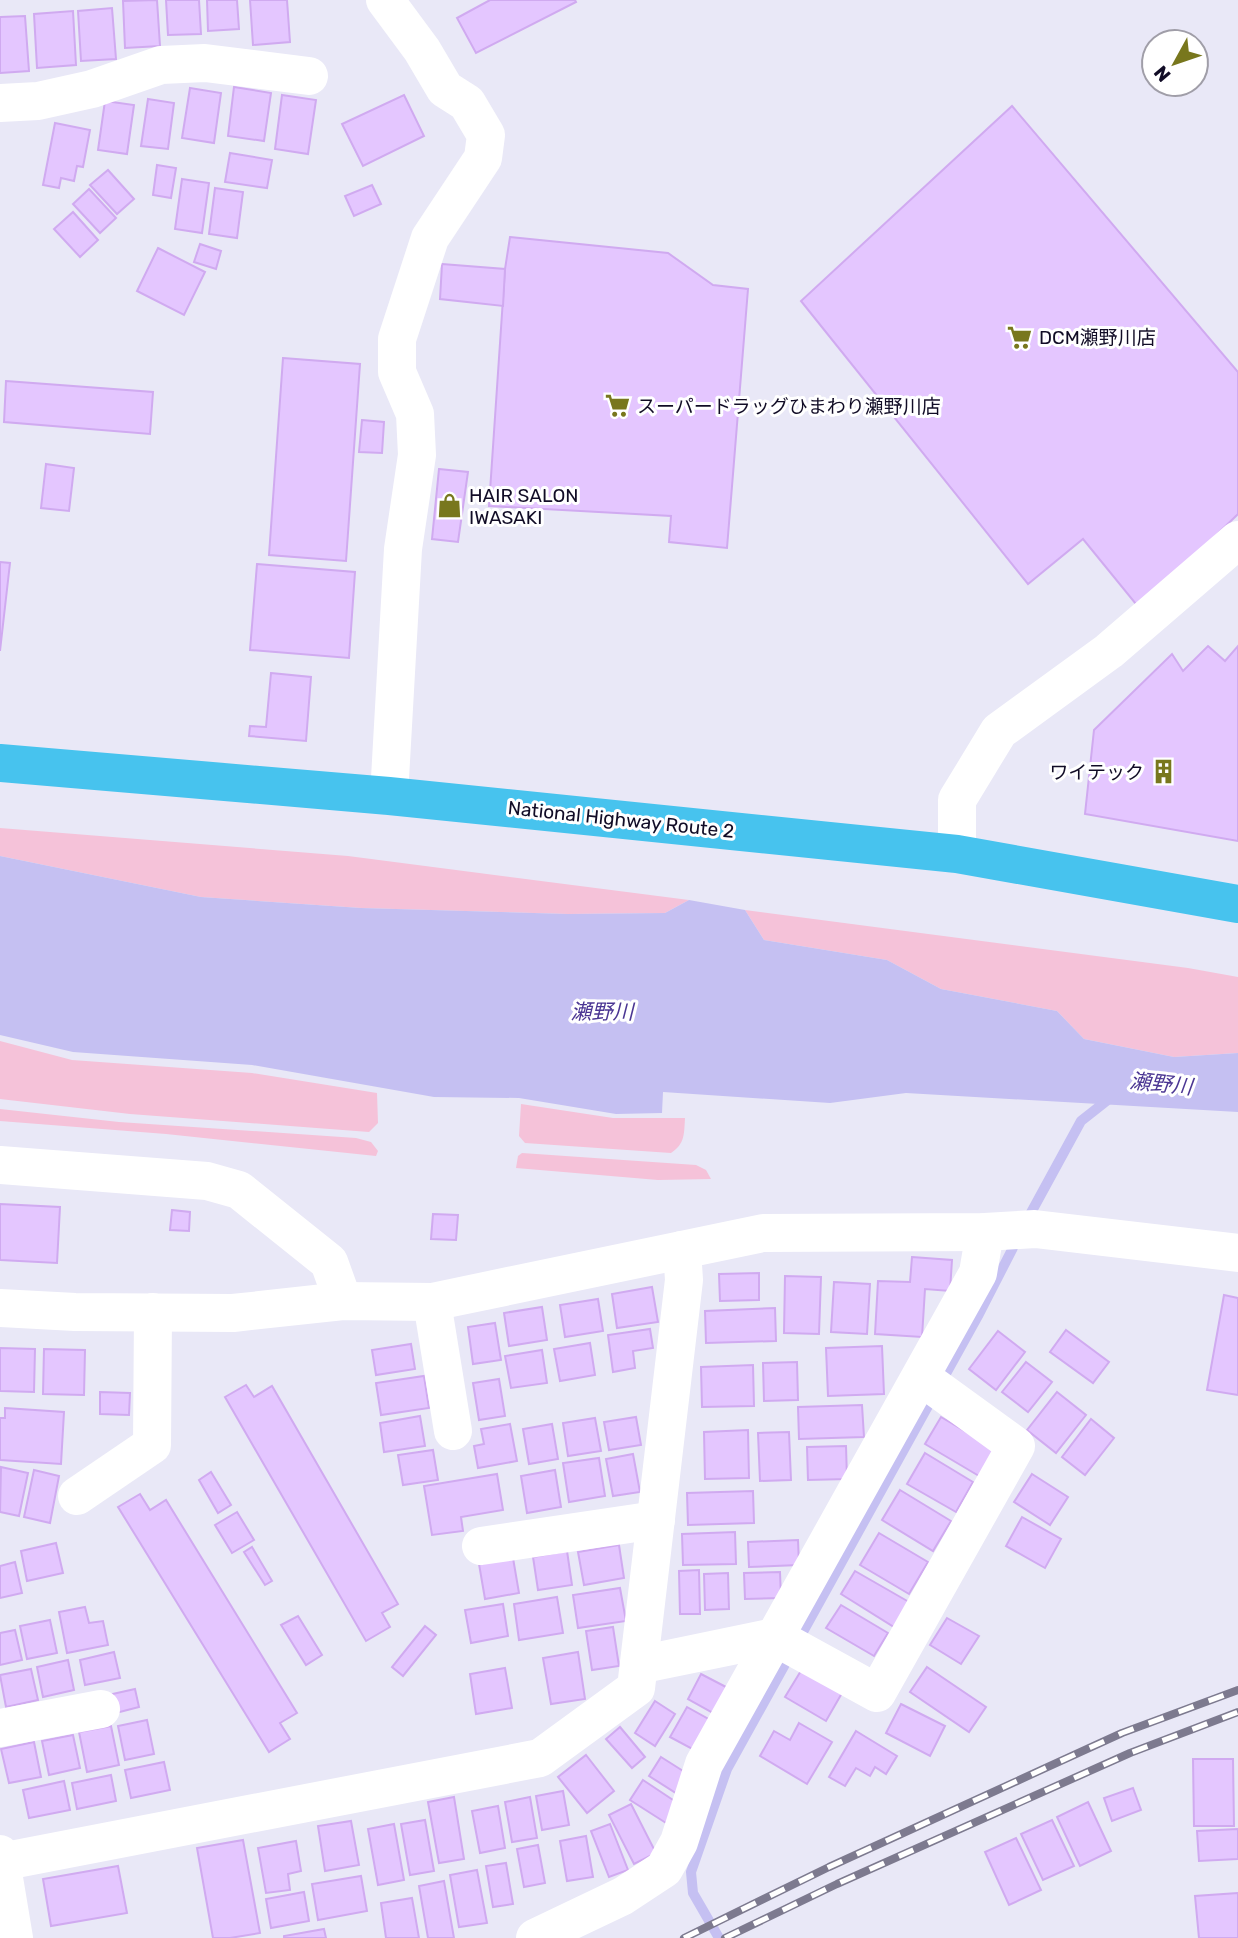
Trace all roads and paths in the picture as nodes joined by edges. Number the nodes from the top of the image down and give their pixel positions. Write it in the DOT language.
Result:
graph roads {
  1 [pos="385,0"];
  2 [pos="309,76"];
  3 [pos="0,103"];
  4 [pos="1238,540"];
  5 [pos="0,763"];
  6 [pos="390,796"];
  7 [pos="957,854"];
  8 [pos="1238,904"];
  9 [pos="0,1165"];
  10 [pos="990,1231"];
  11 [pos="682,1250"];
  12 [pos="1238,1254"];
  13 [pos="343,1301"];
  14 [pos="432,1302"];
  15 [pos="0,1308"];
  16 [pos="153,1312"];
  17 [pos="921,1377"];
  18 [pos="453,1431"];
  19 [pos="77,1496"];
  20 [pos="656,1520"];
  21 [pos="481,1546"];
  22 [pos="790,1646"];
  23 [pos="639,1665"];
  24 [pos="101,1709"];
  25 [pos="0,1728"];
  26 [pos="1,1859"];
  27 [pos="15,1938"];
  28 [pos="535,1938"];
  1 -- 6 [label="street"];
  2 -- 3 [label="street"];
  4 -- 7 [label="street"];
  5 -- 6 [label="highway, National Highway Route 2"];
  6 -- 7 [label="highway, National Highway Route 2"];
  7 -- 8 [label="highway, National Highway Route 2"];
  9 -- 13 [label="street"];
  10 -- 11 [label="street"];
  10 -- 12 [label="street"];
  10 -- 17 [label="street"];
  11 -- 14 [label="street"];
  11 -- 20 [label="street"];
  13 -- 14 [label="street"];
  13 -- 16 [label="street"];
  14 -- 18 [label="street"];
  15 -- 16 [label="street"];
  16 -- 19 [label="street"];
  17 -- 22 [label="street"];
  17 -- 22 [label="street"];
  20 -- 21 [label="street"];
  20 -- 23 [label="street"];
  22 -- 23 [label="street"];
  22 -- 28 [label="street"];
  23 -- 26 [label="street"];
  24 -- 25 [label="street"];
  26 -- 27 [label="street"];
}
